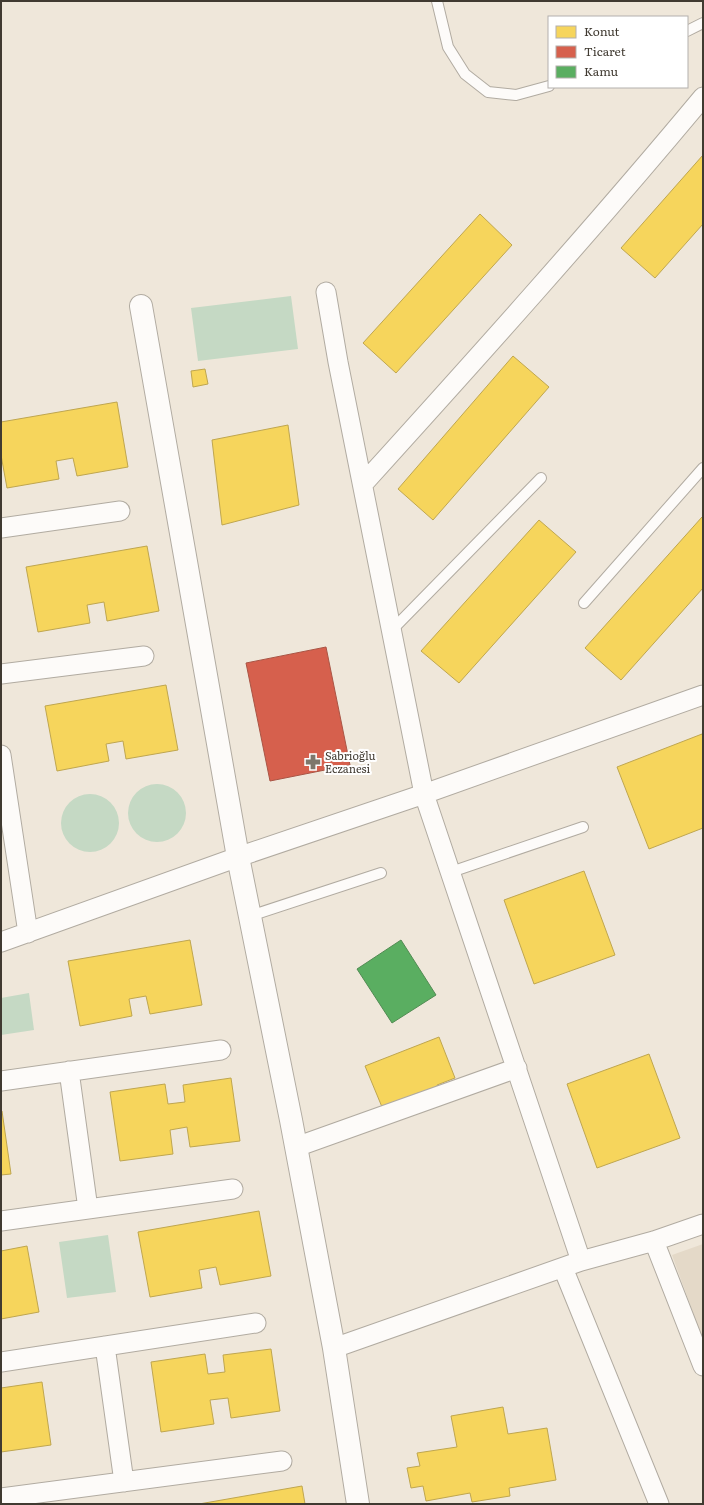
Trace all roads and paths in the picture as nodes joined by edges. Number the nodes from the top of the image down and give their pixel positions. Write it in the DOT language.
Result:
graph roads {
  1 [pos="437,1"];
  2 [pos="703,23"];
  3 [pos="688,30"];
  4 [pos="548,86"];
  5 [pos="703,97"];
  6 [pos="326,292"];
  7 [pos="141,306"];
  8 [pos="703,468"];
  9 [pos="541,478"];
  10 [pos="363,484"];
  11 [pos="120,511"];
  12 [pos="1,528"];
  13 [pos="584,603"];
  14 [pos="391,631"];
  15 [pos="144,656"];
  16 [pos="1,674"];
  17 [pos="703,695"];
  18 [pos="1,755"];
  19 [pos="424,794"];
  20 [pos="6,815"];
  21 [pos="583,827"];
  22 [pos="238,857"];
  23 [pos="451,872"];
  24 [pos="381,873"];
  25 [pos="250,916"];
  26 [pos="28,932"];
  27 [pos="1,942"];
  28 [pos="221,1050"];
  29 [pos="516,1068"];
  30 [pos="69,1071"];
  31 [pos="1,1081"];
  32 [pos="296,1147"];
  33 [pos="233,1189"];
  34 [pos="88,1209"];
  35 [pos="1,1221"];
  36 [pos="703,1224"];
  37 [pos="654,1241"];
  38 [pos="581,1261"];
  39 [pos="563,1268"];
  40 [pos="256,1323"];
  41 [pos="105,1346"];
  42 [pos="334,1348"];
  43 [pos="1,1362"];
  44 [pos="703,1366"];
  45 [pos="282,1461"];
  46 [pos="124,1482"];
  47 [pos="1,1498"];
  48 [pos="358,1504"];
  49 [pos="659,1504"];
  1 -- 4 [label="lane"];
  2 -- 3 [label="lane"];
  5 -- 10 [label="street"];
  6 -- 10 [label="street"];
  7 -- 22 [label="street"];
  8 -- 13 [label="lane"];
  9 -- 14 [label="lane"];
  10 -- 14 [label="street"];
  11 -- 12 [label="street"];
  14 -- 19 [label="street"];
  15 -- 16 [label="street"];
  17 -- 19 [label="street"];
  18 -- 20 [label="street"];
  19 -- 22 [label="street"];
  19 -- 23 [label="street"];
  20 -- 26 [label="street"];
  21 -- 23 [label="lane"];
  22 -- 25 [label="street"];
  22 -- 26 [label="street"];
  23 -- 29 [label="street"];
  24 -- 25 [label="lane"];
  25 -- 32 [label="street"];
  26 -- 27 [label="street"];
  28 -- 30 [label="street"];
  29 -- 32 [label="street"];
  29 -- 38 [label="street"];
  30 -- 31 [label="street"];
  30 -- 34 [label="street"];
  32 -- 42 [label="street"];
  33 -- 34 [label="street"];
  34 -- 35 [label="street"];
  36 -- 37 [label="street"];
  37 -- 38 [label="street"];
  37 -- 44 [label="street"];
  38 -- 39 [label="street"];
  39 -- 42 [label="street"];
  39 -- 49 [label="street"];
  40 -- 41 [label="street"];
  41 -- 43 [label="street"];
  41 -- 46 [label="street"];
  42 -- 48 [label="street"];
  45 -- 46 [label="street"];
  46 -- 47 [label="street"];
}
